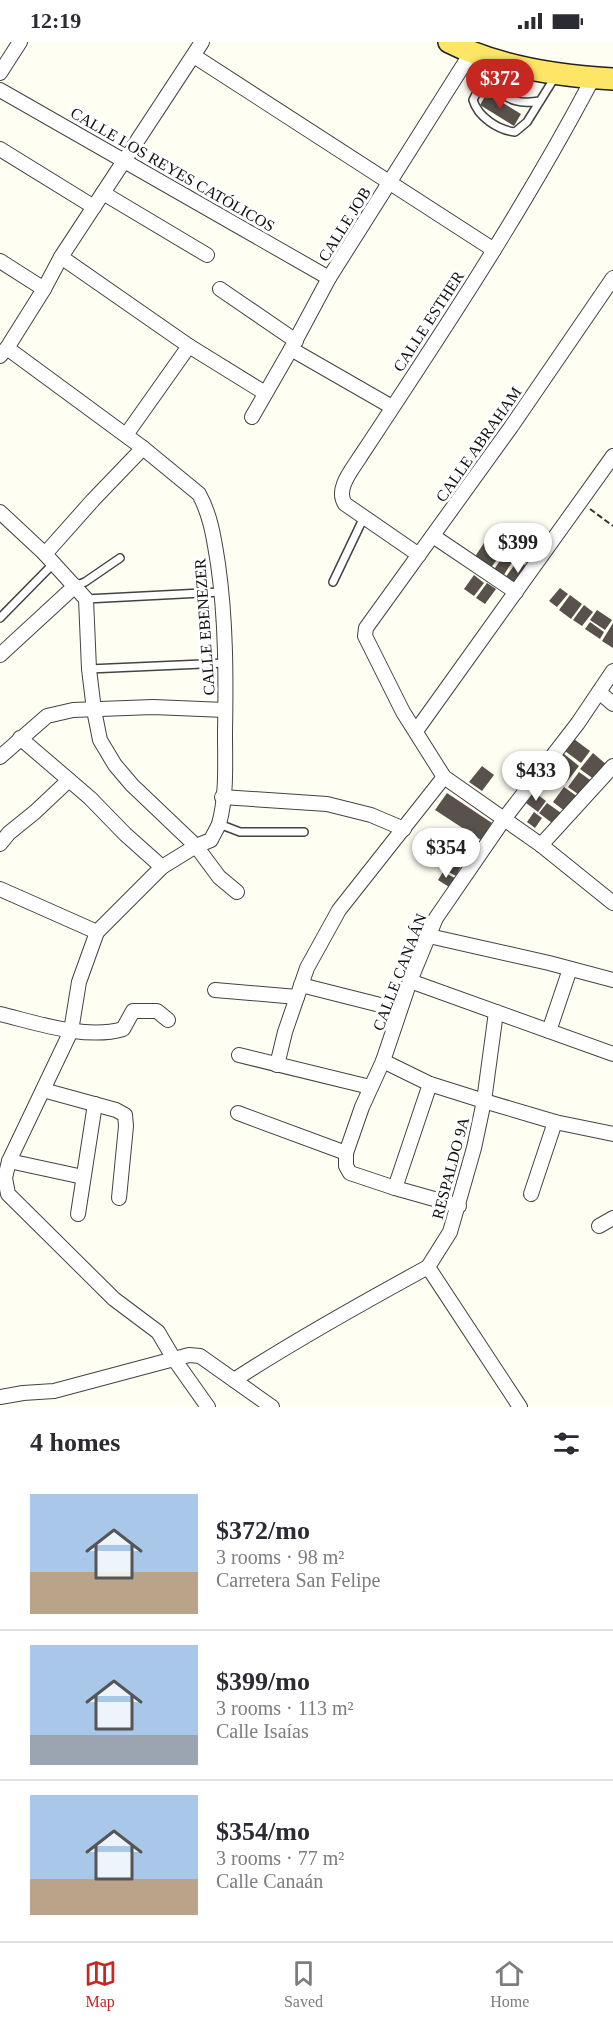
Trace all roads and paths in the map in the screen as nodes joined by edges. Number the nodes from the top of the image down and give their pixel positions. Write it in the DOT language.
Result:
graph roads {
  1 [pos="20,42"];
  2 [pos="202,42"];
  3 [pos="449,42"];
  4 [pos="194,56"];
  5 [pos="480,56"];
  6 [pos="0,73"];
  7 [pos="557,73"];
  8 [pos="603,78"];
  9 [pos="482,82"];
  10 [pos="0,90"];
  11 [pos="540,101"];
  12 [pos="0,149"];
  13 [pos="125,160"];
  14 [pos="388,184"];
  15 [pos="103,193"];
  16 [pos="94,207"];
  17 [pos="494,250"];
  18 [pos="207,255"];
  19 [pos="61,257"];
  20 [pos="0,261"];
  21 [pos="329,278"];
  22 [pos="613,278"];
  23 [pos="44,289"];
  24 [pos="220,289"];
  25 [pos="608,296"];
  26 [pos="294,345"];
  27 [pos="189,346"];
  28 [pos="4,352"];
  29 [pos="265,393"];
  30 [pos="392,407"];
  31 [pos="252,417"];
  32 [pos="126,435"];
  33 [pos="143,448"];
  34 [pos="613,456"];
  35 [pos="580,502"];
  36 [pos="0,512"];
  37 [pos="364,517"];
  38 [pos="613,526"];
  39 [pos="432,536"];
  40 [pos="419,555"];
  41 [pos="120,558"];
  42 [pos="50,559"];
  43 [pos="333,582"];
  44 [pos="75,586"];
  45 [pos="222,592"];
  46 [pos="516,592"];
  47 [pos="86,599"];
  48 [pos="0,618"];
  49 [pos="0,655"];
  50 [pos="225,663"];
  51 [pos="89,669"];
  52 [pos="613,671"];
  53 [pos="598,692"];
  54 [pos="613,704"];
  55 [pos="94,710"];
  56 [pos="225,710"];
  57 [pos="416,731"];
  58 [pos="20,738"];
  59 [pos="0,757"];
  60 [pos="613,766"];
  61 [pos="444,777"];
  62 [pos="69,780"];
  63 [pos="222,797"];
  64 [pos="504,819"];
  65 [pos="219,824"];
  66 [pos="404,829"];
  67 [pos="304,832"];
  68 [pos="0,844"];
  69 [pos="541,845"];
  70 [pos="196,846"];
  71 [pos="162,867"];
  72 [pos="0,889"];
  73 [pos="237,892"];
  74 [pos="613,903"];
  75 [pos="97,932"];
  76 [pos="429,936"];
  77 [pos="570,969"];
  78 [pos="613,980"];
  79 [pos="410,981"];
  80 [pos="215,990"];
  81 [pos="299,991"];
  82 [pos="400,1010"];
  83 [pos="496,1012"];
  84 [pos="0,1014"];
  85 [pos="168,1020"];
  86 [pos="71,1031"];
  87 [pos="549,1031"];
  88 [pos="613,1054"];
  89 [pos="238,1055"];
  90 [pos="383,1061"];
  91 [pos="278,1065"];
  92 [pos="430,1084"];
  93 [pos="370,1087"];
  94 [pos="43,1090"];
  95 [pos="484,1101"];
  96 [pos="95,1104"];
  97 [pos="238,1113"];
  98 [pos="555,1122"];
  99 [pos="613,1134"];
  100 [pos="346,1153"];
  101 [pos="9,1161"];
  102 [pos="84,1177"];
  103 [pos="395,1188"];
  104 [pos="531,1194"];
  105 [pos="119,1198"];
  106 [pos="459,1206"];
  107 [pos="78,1214"];
  108 [pos="613,1218"];
  109 [pos="599,1226"];
  110 [pos="428,1267"];
  111 [pos="174,1359"];
  112 [pos="234,1380"];
  113 [pos="0,1397"];
  114 [pos="208,1407"];
  115 [pos="272,1407"];
  116 [pos="520,1407"];
  1 -- 6 [label="street"];
  2 -- 4 [label="street"];
  3 -- 5 [label="main road"];
  4 -- 13 [label="street"];
  4 -- 14 [label="street"];
  5 -- 7 [label="main road"];
  5 -- 9 [label="lane"];
  5 -- 14 [label="street, CALLE JOB"];
  7 -- 8 [label="main road"];
  7 -- 11 [label="lane"];
  8 -- 17 [label="street, CALLE ESTHER"];
  9 -- 11 [label="lane"];
  9 -- 11 [label="lane"];
  10 -- 13 [label="street, CALLE LOS REYES CATÓLICOS"];
  12 -- 16 [label="street"];
  13 -- 15 [label="street"];
  13 -- 21 [label="street, CALLE LOS REYES CATÓLICOS"];
  14 -- 17 [label="street"];
  14 -- 21 [label="street, CALLE JOB"];
  15 -- 16 [label="street"];
  15 -- 18 [label="street"];
  16 -- 19 [label="street"];
  17 -- 30 [label="street, CALLE ESTHER"];
  19 -- 23 [label="street"];
  19 -- 27 [label="street"];
  20 -- 23 [label="street"];
  21 -- 26 [label="street, CALLE JOB"];
  22 -- 25 [label="street, CALLE ABRAHAM"];
  23 -- 28 [label="street"];
  24 -- 26 [label="street"];
  25 -- 39 [label="street, CALLE ABRAHAM"];
  26 -- 29 [label="street, CALLE JOB"];
  26 -- 30 [label="street"];
  27 -- 29 [label="street"];
  27 -- 32 [label="street"];
  28 -- 32 [label="street, CALLE EBENEZER"];
  29 -- 31 [label="street, CALLE JOB"];
  30 -- 37 [label="street, CALLE ESTHER"];
  32 -- 33 [label="street, CALLE EBENEZER"];
  33 -- 42 [label="street"];
  33 -- 45 [label="street, CALLE EBENEZER"];
  34 -- 35 [label="street"];
  35 -- 38 [label="path"];
  35 -- 46 [label="street"];
  36 -- 42 [label="street"];
  37 -- 40 [label="street, CALLE ESTHER"];
  37 -- 43 [label="lane"];
  39 -- 40 [label="street, CALLE ABRAHAM"];
  39 -- 46 [label="street"];
  40 -- 57 [label="street, CALLE ABRAHAM"];
  41 -- 44 [label="lane"];
  42 -- 44 [label="street"];
  42 -- 48 [label="lane"];
  44 -- 47 [label="street"];
  44 -- 49 [label="street"];
  45 -- 47 [label="lane"];
  45 -- 50 [label="street, CALLE EBENEZER"];
  46 -- 57 [label="street"];
  47 -- 51 [label="street"];
  50 -- 51 [label="lane"];
  50 -- 56 [label="street, CALLE EBENEZER"];
  51 -- 55 [label="street"];
  52 -- 53 [label="street, CALLE CANAÁN"];
  53 -- 54 [label="street"];
  53 -- 64 [label="street, CALLE CANAÁN"];
  55 -- 56 [label="street"];
  55 -- 58 [label="street"];
  55 -- 70 [label="street"];
  56 -- 63 [label="street, CALLE EBENEZER"];
  57 -- 61 [label="street"];
  58 -- 59 [label="street"];
  58 -- 62 [label="street"];
  60 -- 69 [label="street"];
  61 -- 64 [label="street"];
  61 -- 66 [label="street"];
  62 -- 68 [label="street"];
  62 -- 71 [label="street"];
  63 -- 65 [label="street, CALLE EBENEZER"];
  63 -- 66 [label="street"];
  64 -- 69 [label="street"];
  64 -- 76 [label="street, CALLE CANAÁN"];
  65 -- 67 [label="lane"];
  65 -- 70 [label="street"];
  66 -- 81 [label="street"];
  69 -- 74 [label="street"];
  70 -- 71 [label="street"];
  70 -- 73 [label="street"];
  71 -- 75 [label="street"];
  72 -- 75 [label="street"];
  75 -- 86 [label="street"];
  76 -- 77 [label="street"];
  76 -- 79 [label="street, CALLE CANAÁN"];
  77 -- 78 [label="street"];
  77 -- 87 [label="street"];
  79 -- 82 [label="street, CALLE CANAÁN"];
  79 -- 83 [label="street"];
  80 -- 81 [label="street"];
  81 -- 82 [label="street"];
  81 -- 91 [label="street"];
  82 -- 90 [label="street, CALLE CANAÁN"];
  83 -- 87 [label="street"];
  83 -- 95 [label="street, RESPALDO 9A"];
  84 -- 86 [label="street"];
  85 -- 86 [label="street"];
  86 -- 94 [label="street"];
  87 -- 88 [label="street"];
  89 -- 91 [label="street"];
  90 -- 92 [label="street"];
  90 -- 93 [label="street, CALLE CANAÁN"];
  91 -- 93 [label="street"];
  92 -- 95 [label="street"];
  92 -- 103 [label="street"];
  93 -- 100 [label="street, CALLE CANAÁN"];
  94 -- 96 [label="street"];
  94 -- 101 [label="street"];
  95 -- 98 [label="street"];
  95 -- 106 [label="street, RESPALDO 9A"];
  96 -- 102 [label="street"];
  96 -- 105 [label="street"];
  97 -- 100 [label="street"];
  98 -- 99 [label="street"];
  98 -- 104 [label="street"];
  100 -- 103 [label="street"];
  101 -- 102 [label="street"];
  101 -- 111 [label="street"];
  102 -- 107 [label="street"];
  103 -- 106 [label="street"];
  106 -- 110 [label="street, RESPALDO 9A"];
  108 -- 109 [label="street"];
  110 -- 112 [label="street"];
  110 -- 116 [label="street"];
  111 -- 112 [label="street"];
  111 -- 113 [label="street"];
  111 -- 114 [label="street"];
  112 -- 115 [label="street"];
}
